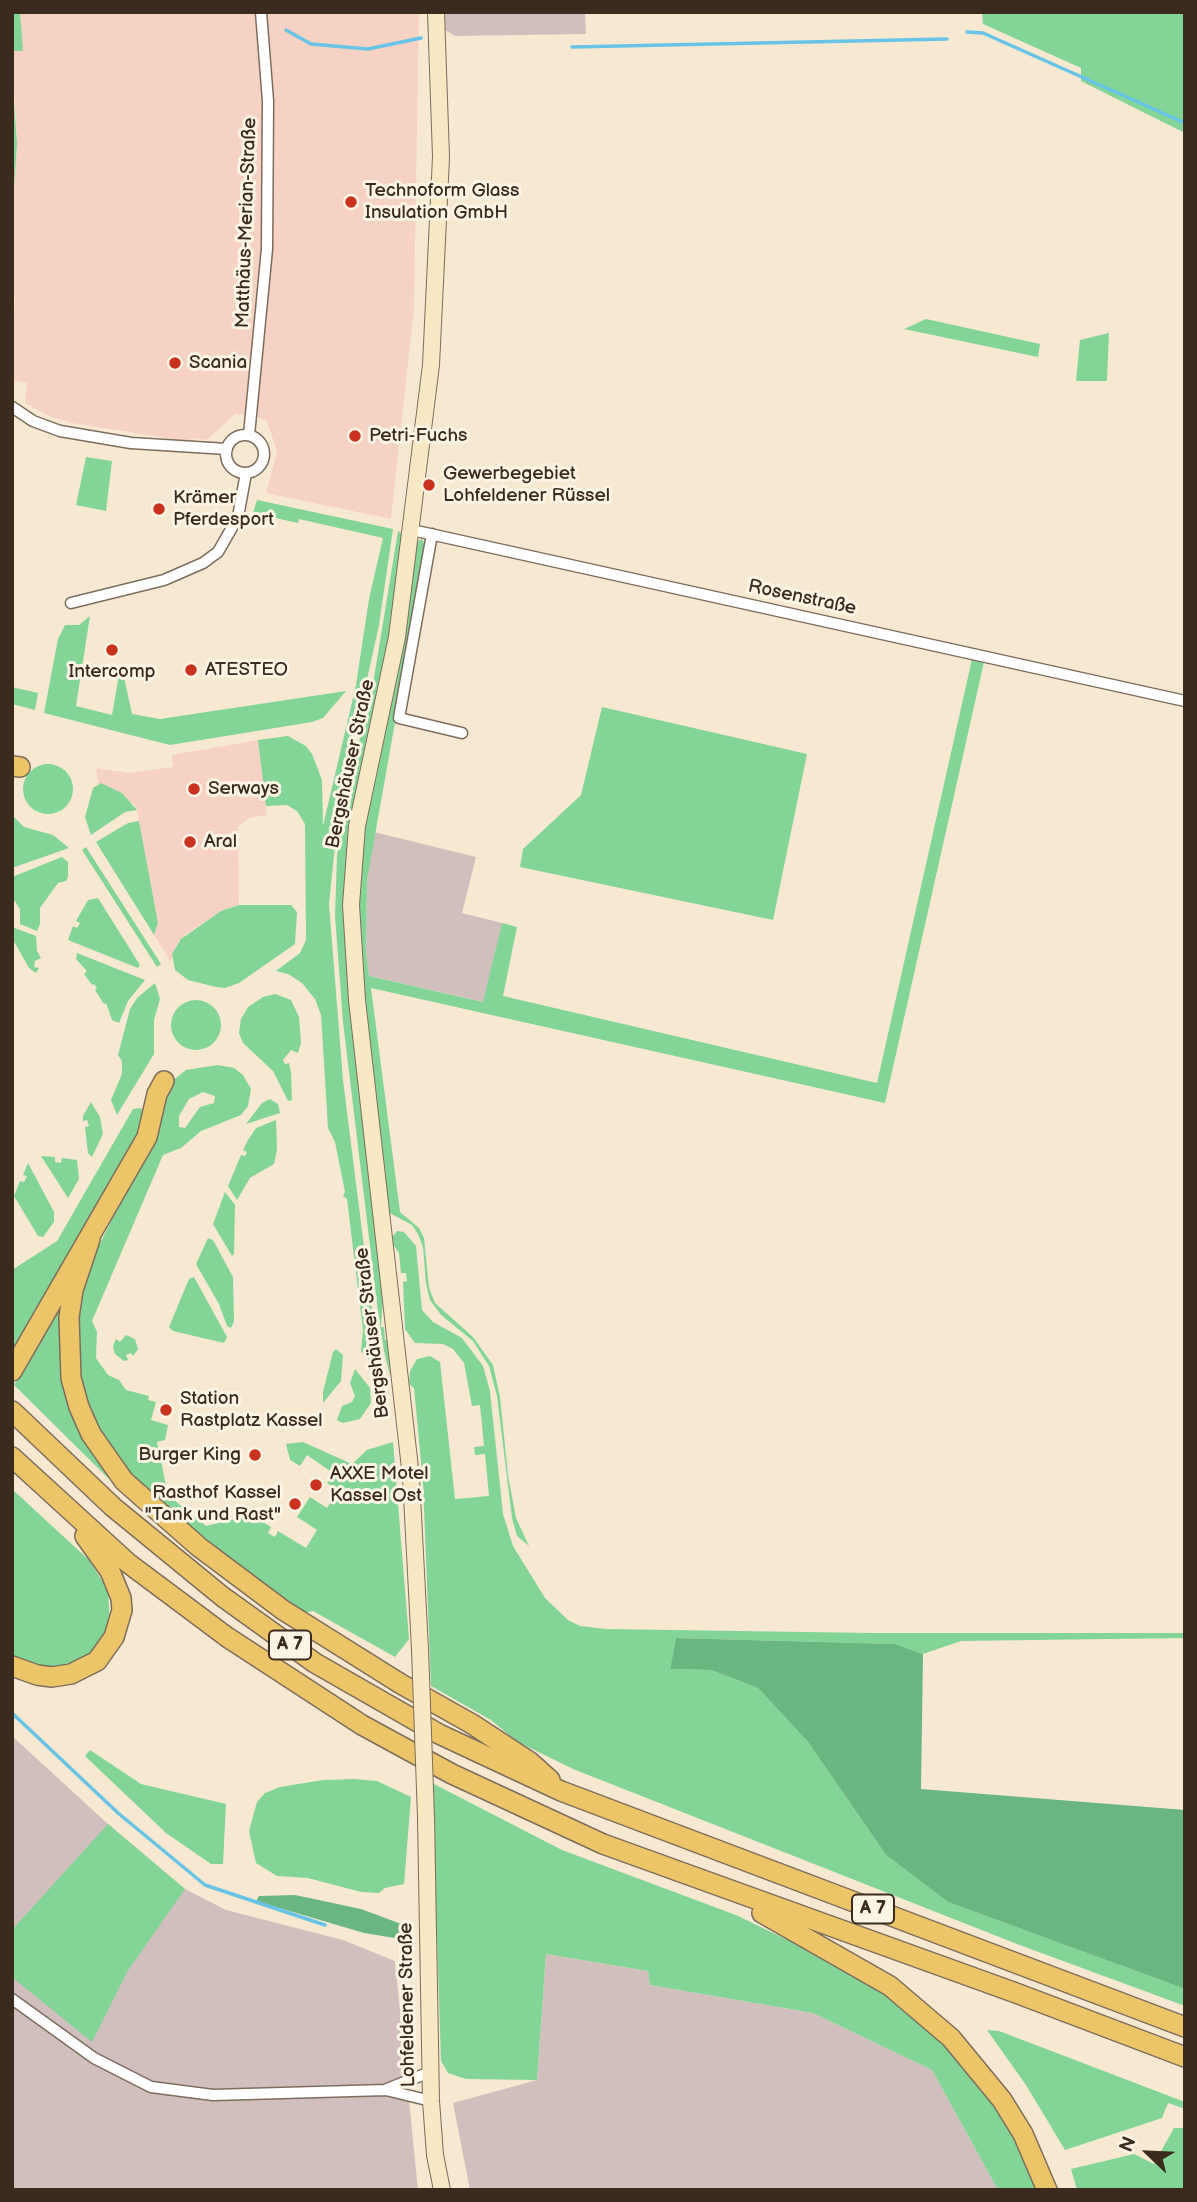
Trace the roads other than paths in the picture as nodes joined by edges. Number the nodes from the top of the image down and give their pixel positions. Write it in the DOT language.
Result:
graph roads {
  1 [pos="261,12"];
  2 [pos="436,12"];
  3 [pos="12,407"];
  4 [pos="248,435"];
  5 [pos="226,449"];
  6 [pos="246,473"];
  7 [pos="412,530"];
  8 [pos="432,534"];
  9 [pos="71,603"];
  10 [pos="1185,701"];
  11 [pos="462,733"];
  12 [pos="164,1081"];
  13 [pos="90,1239"];
  14 [pos="14,1368"];
  15 [pos="12,1411"];
  16 [pos="12,1457"];
  17 [pos="61,1504"];
  18 [pos="12,1666"];
  19 [pos="561,1791"];
  20 [pos="426,1818"];
  21 [pos="719,1888"];
  22 [pos="12,1999"];
  23 [pos="1185,2027"];
  24 [pos="1185,2057"];
  25 [pos="430,2073"];
  26 [pos="386,2090"];
  27 [pos="431,2101"];
  28 [pos="442,2190"];
  29 [pos="1047,2190"];
  1 -- 4 [label="street, Matthäus-Merian-Straße"];
  2 -- 7 [label="main road, Bergshäuser Straße"];
  3 -- 5 [label="street"];
  4 -- 5 [label="street"];
  4 -- 6 [label="street"];
  5 -- 6 [label="street"];
  6 -- 9 [label="street"];
  7 -- 8 [label="street, Rosenstraße"];
  7 -- 20 [label="main road, Bergshäuser Straße, bridge"];
  8 -- 10 [label="street, Rosenstraße"];
  8 -- 11 [label="street, Bergshäuser Straße"];
  12 -- 13 [label="highway"];
  13 -- 14 [label="highway"];
  13 -- 19 [label="highway"];
  15 -- 19 [label="highway, A 7"];
  16 -- 17 [label="highway, A 7"];
  17 -- 18 [label="highway"];
  17 -- 21 [label="highway, A 7"];
  19 -- 23 [label="highway, A 7"];
  20 -- 25 [label="main road, Lohfeldener Straße"];
  21 -- 24 [label="highway, A 7"];
  21 -- 29 [label="highway"];
  22 -- 26 [label="street"];
  25 -- 26 [label="street"];
  25 -- 27 [label="main road, Lohfeldener Straße"];
  26 -- 27 [label="street"];
  27 -- 28 [label="main road, Lohfeldener Straße"];
}
